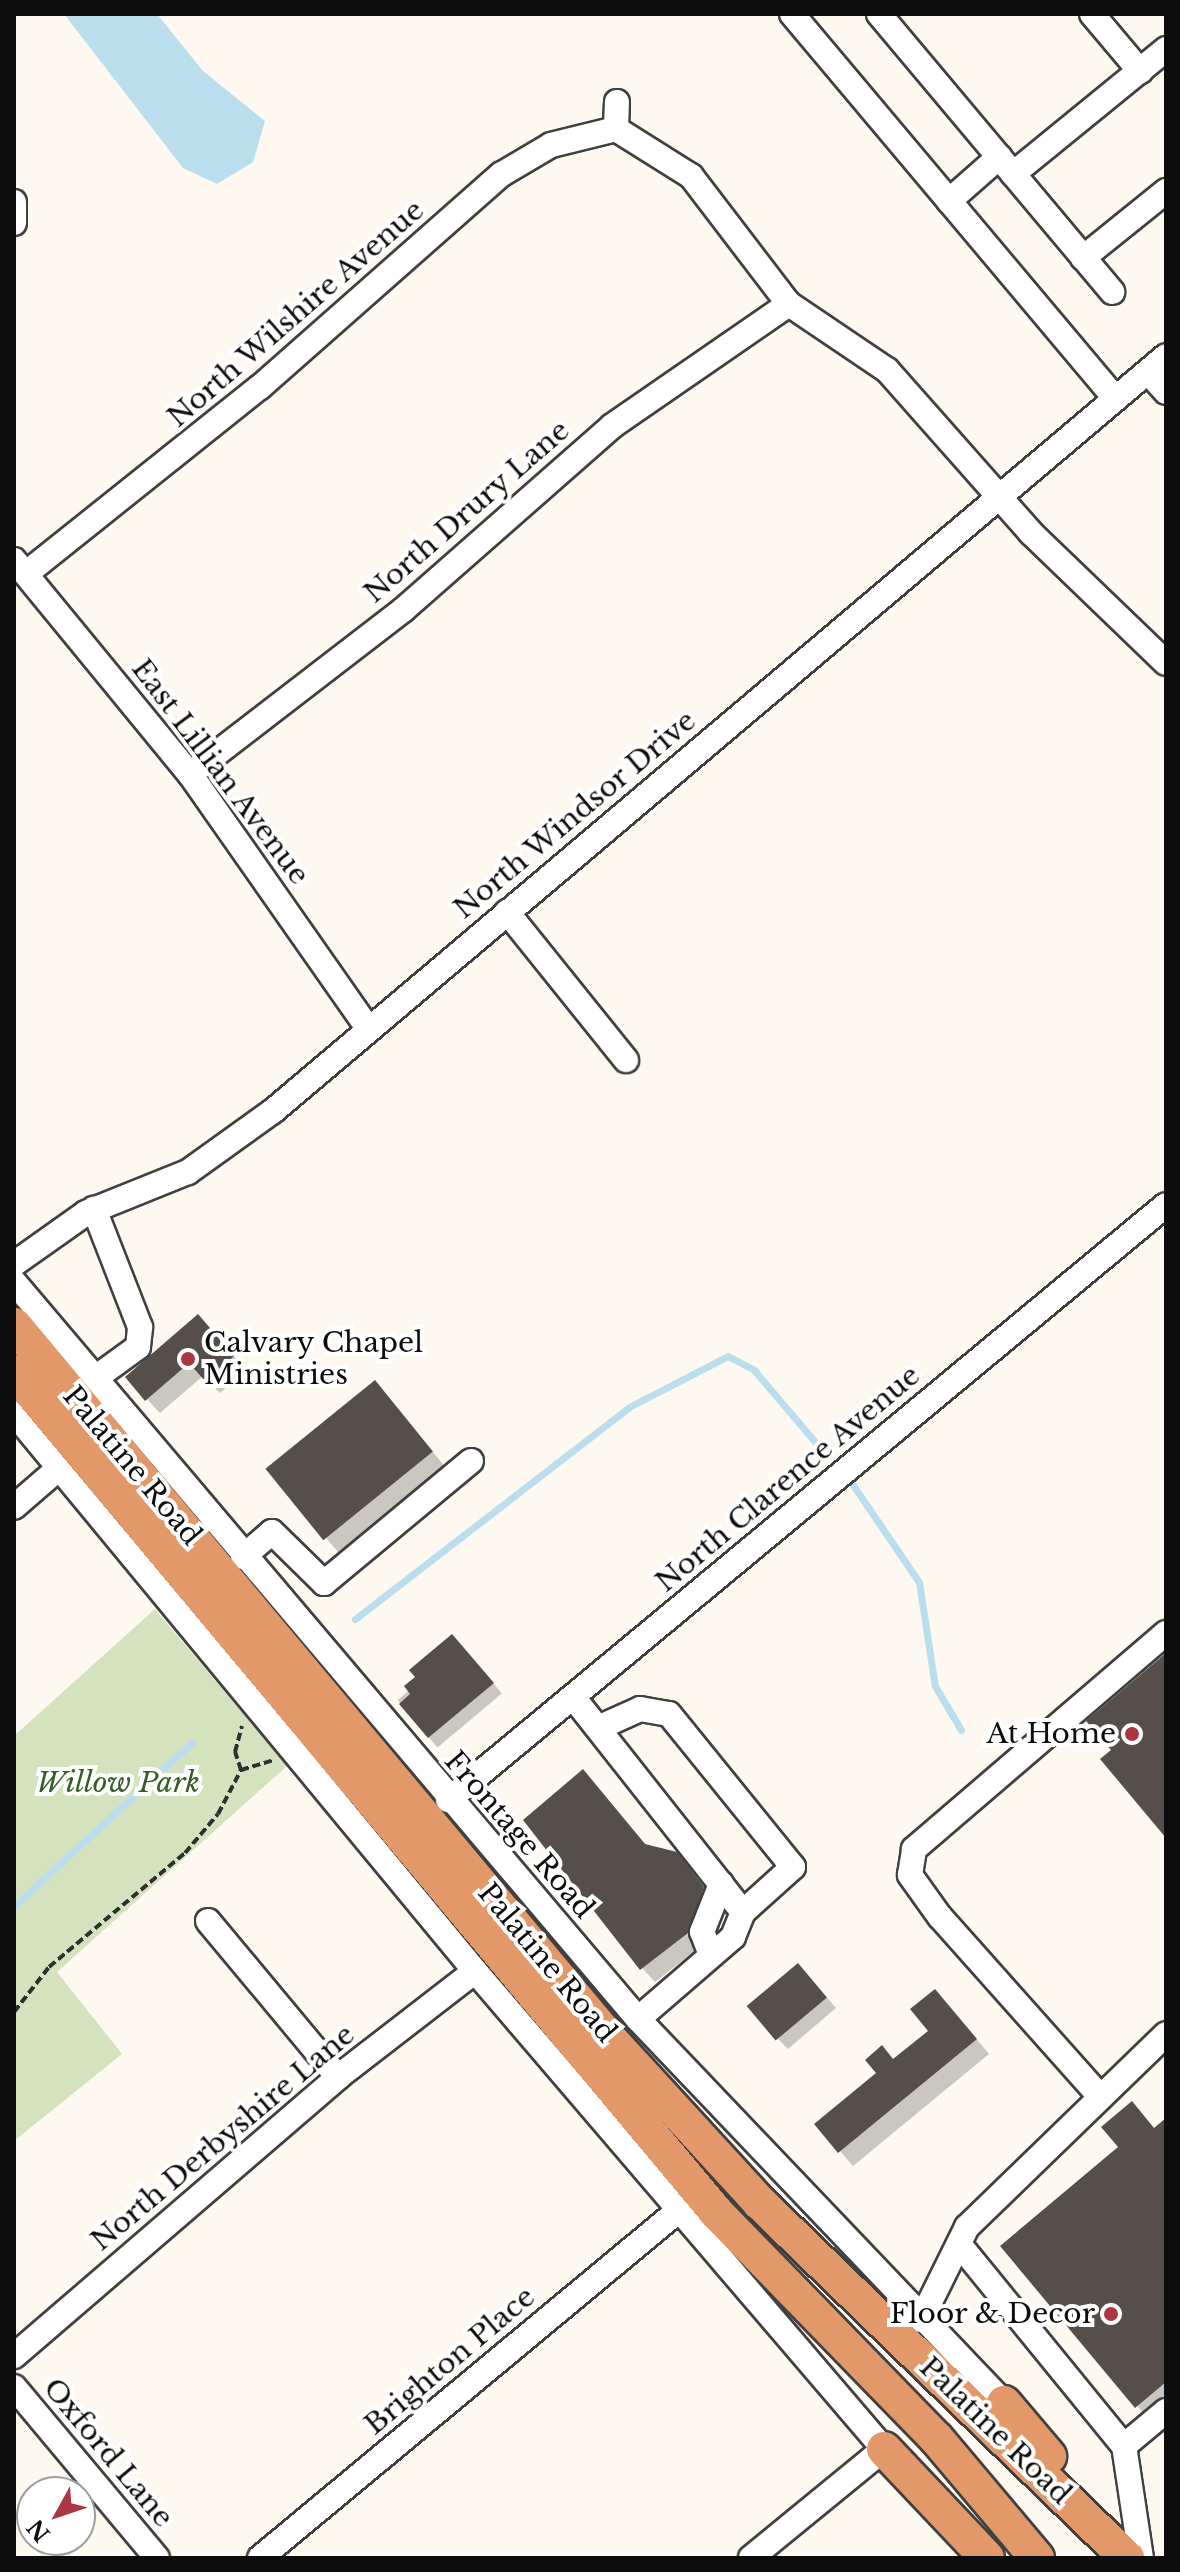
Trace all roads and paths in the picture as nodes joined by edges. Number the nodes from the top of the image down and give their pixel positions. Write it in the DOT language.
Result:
graph roads {
  1 [pos="792,14"];
  2 [pos="879,14"];
  3 [pos="1092,14"];
  4 [pos="1166,49"];
  5 [pos="1140,71"];
  6 [pos="617,102"];
  7 [pos="616,129"];
  8 [pos="1006,166"];
  9 [pos="1166,191"];
  10 [pos="949,201"];
  11 [pos="14,202"];
  12 [pos="14,223"];
  13 [pos="1083,258"];
  14 [pos="1112,292"];
  15 [pos="789,304"];
  16 [pos="1157,364"];
  17 [pos="1166,392"];
  18 [pos="1115,398"];
  19 [pos="1000,498"];
  20 [pos="21,566"];
  21 [pos="1166,663"];
  22 [pos="190,774"];
  23 [pos="507,912"];
  24 [pos="368,1028"];
  25 [pos="626,1060"];
  26 [pos="1166,1205"];
  27 [pos="94,1209"];
  28 [pos="14,1264"];
  29 [pos="14,1282"];
  30 [pos="14,1325"];
  31 [pos="14,1372"];
  32 [pos="94,1379"];
  33 [pos="14,1413"];
  34 [pos="471,1461"];
  35 [pos="59,1468"];
  36 [pos="14,1507"];
  37 [pos="243,1557"];
  38 [pos="1166,1633"];
  39 [pos="573,1697"];
  40 [pos="243,1723"];
  41 [pos="598,1728"];
  42 [pos="275,1759"];
  43 [pos="241,1770"];
  44 [pos="448,1800"];
  45 [pos="721,1884"];
  46 [pos="743,1912"];
  47 [pos="208,1921"];
  48 [pos="711,1955"];
  49 [pos="475,1971"];
  50 [pos="14,2012"];
  51 [pos="638,2019"];
  52 [pos="1166,2034"];
  53 [pos="338,2077"];
  54 [pos="1097,2093"];
  55 [pos="679,2210"];
  56 [pos="959,2244"];
  57 [pos="921,2320"];
  58 [pos="14,2356"];
  59 [pos="14,2387"];
  60 [pos="1004,2403"];
  61 [pos="1166,2411"];
  62 [pos="1124,2446"];
  63 [pos="884,2449"];
  64 [pos="157,2558"];
  65 [pos="260,2558"];
  66 [pos="751,2558"];
  67 [pos="987,2558"];
  68 [pos="1037,2558"];
  69 [pos="1127,2558"];
  70 [pos="1140,2558"];
  1 -- 10 [label="street"];
  2 -- 8 [label="street"];
  3 -- 5 [label="street"];
  4 -- 5 [label="street"];
  5 -- 8 [label="street"];
  6 -- 7 [label="street"];
  7 -- 15 [label="street"];
  7 -- 20 [label="street, North Wilshire Avenue"];
  8 -- 10 [label="street"];
  8 -- 13 [label="street"];
  9 -- 13 [label="street"];
  10 -- 18 [label="street"];
  11 -- 12 [label="street"];
  13 -- 14 [label="street"];
  15 -- 19 [label="street"];
  15 -- 22 [label="street, North Drury Lane"];
  16 -- 17 [label="street, North Windsor Drive"];
  16 -- 18 [label="street, North Windsor Drive"];
  18 -- 19 [label="street, North Windsor Drive"];
  19 -- 21 [label="street"];
  19 -- 23 [label="street, North Windsor Drive"];
  20 -- 22 [label="street, East Lillian Avenue"];
  22 -- 24 [label="street, East Lillian Avenue"];
  23 -- 24 [label="street, North Windsor Drive"];
  23 -- 25 [label="street"];
  24 -- 27 [label="street, North Windsor Drive"];
  26 -- 39 [label="street, North Clarence Avenue"];
  27 -- 28 [label="street, North Windsor Drive"];
  27 -- 32 [label="street"];
  29 -- 32 [label="street, Frontage Road"];
  30 -- 69 [label="highway, Palatine Road"];
  31 -- 68 [label="highway, Palatine Road"];
  32 -- 37 [label="street, Frontage Road"];
  33 -- 35 [label="street"];
  34 -- 37 [label="street"];
  35 -- 36 [label="street"];
  35 -- 49 [label="street"];
  37 -- 44 [label="street, Frontage Road"];
  38 -- 54 [label="street"];
  39 -- 41 [label="street"];
  39 -- 44 [label="street, North Clarence Avenue"];
  40 -- 43 [label="path"];
  41 -- 45 [label="street"];
  41 -- 46 [label="street"];
  42 -- 43 [label="path"];
  43 -- 50 [label="path"];
  44 -- 51 [label="street, Frontage Road"];
  45 -- 46 [label="street"];
  45 -- 48 [label="street"];
  46 -- 48 [label="street"];
  47 -- 53 [label="street"];
  48 -- 51 [label="street"];
  49 -- 53 [label="street, North Derbyshire Lane"];
  49 -- 55 [label="street"];
  51 -- 57 [label="street, Frontage Road"];
  52 -- 54 [label="street"];
  53 -- 58 [label="street, North Derbyshire Lane"];
  54 -- 56 [label="street"];
  55 -- 63 [label="street"];
  55 -- 65 [label="street, Brighton Place"];
  56 -- 57 [label="street"];
  56 -- 62 [label="street"];
  57 -- 60 [label="street, Frontage Road"];
  59 -- 64 [label="street, Oxford Lane"];
  60 -- 70 [label="highway"];
  61 -- 62 [label="street"];
  62 -- 70 [label="street"];
  63 -- 66 [label="street"];
  63 -- 67 [label="highway"];
}
